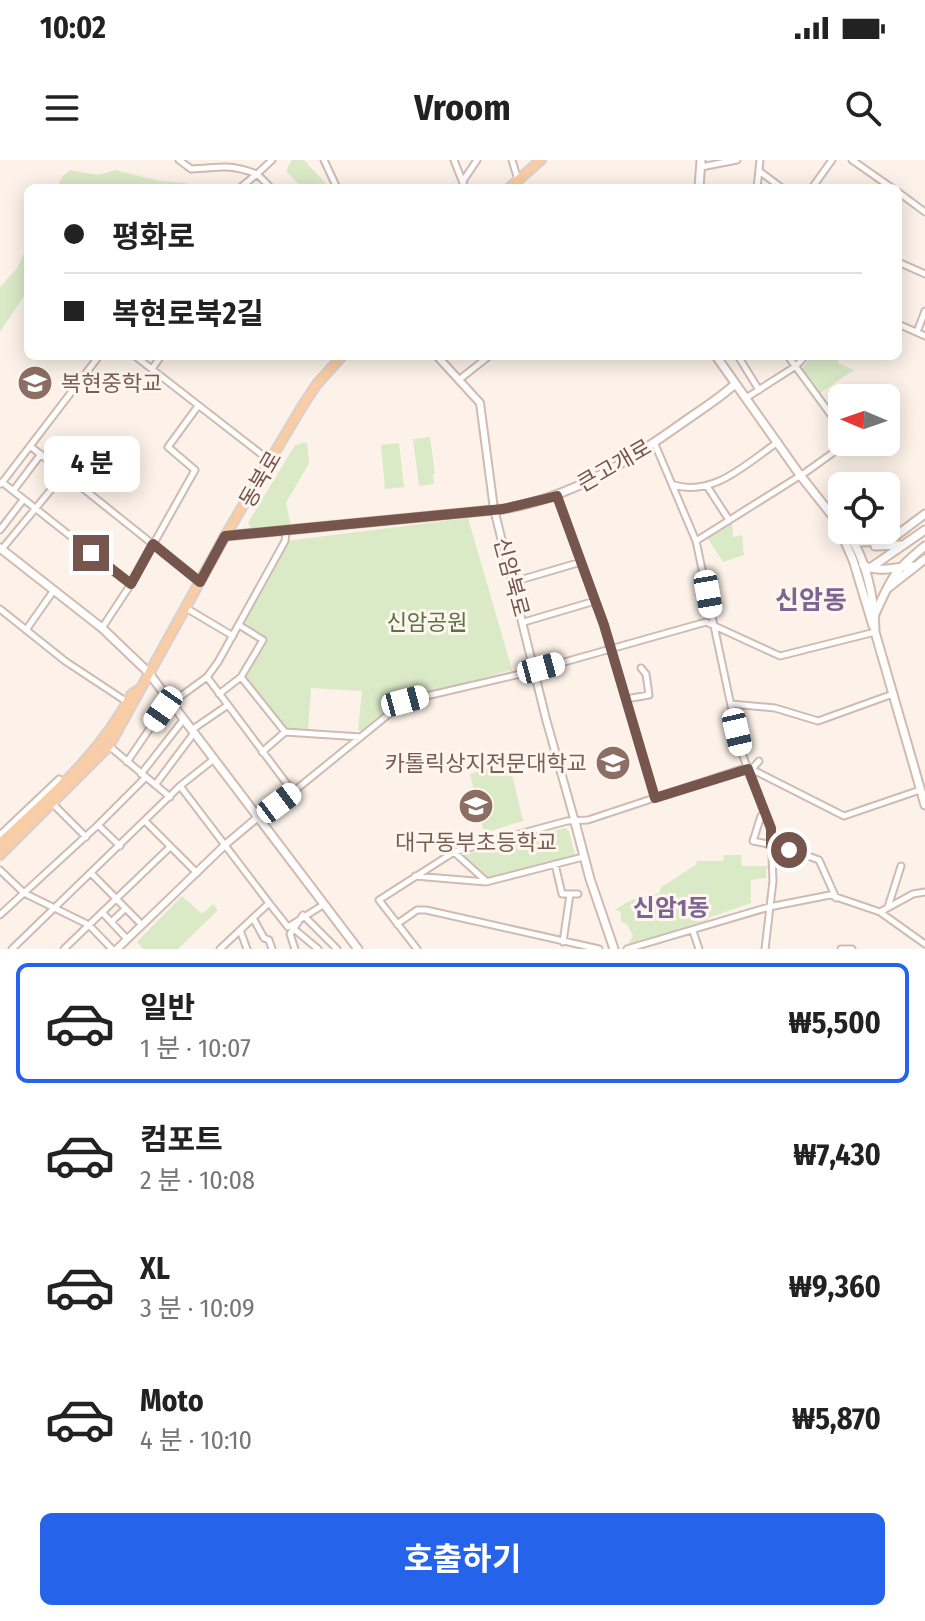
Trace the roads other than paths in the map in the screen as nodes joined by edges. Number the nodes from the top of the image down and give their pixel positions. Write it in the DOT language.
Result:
graph roads {
  1 [pos="179,160"];
  2 [pos="272,160"];
  3 [pos="324,160"];
  4 [pos="454,160"];
  5 [pos="477,160"];
  6 [pos="512,160"];
  7 [pos="541,160"];
  8 [pos="737,160"];
  9 [pos="760,160"];
  10 [pos="832,160"];
  11 [pos="852,160"];
  12 [pos="701,163"];
  13 [pos="759,171"];
  14 [pos="257,174"];
  15 [pos="518,180"];
  16 [pos="245,184"];
  17 [pos="267,184"];
  18 [pos="335,184"];
  19 [pos="464,184"];
  20 [pos="465,184"];
  21 [pos="514,184"];
  22 [pos="699,184"];
  23 [pos="757,184"];
  24 [pos="777,184"];
  25 [pos="815,184"];
  26 [pos="886,184"];
  27 [pos="902,195"];
  28 [pos="925,212"];
  29 [pos="902,264"];
  30 [pos="925,274"];
  31 [pos="925,311"];
  32 [pos="902,326"];
  33 [pos="917,332"];
  34 [pos="925,336"];
  35 [pos="96,360"];
  36 [pos="140,360"];
  37 [pos="158,360"];
  38 [pos="338,360"];
  39 [pos="441,360"];
  40 [pos="484,360"];
  41 [pos="719,360"];
  42 [pos="740,360"];
  43 [pos="791,360"];
  44 [pos="801,360"];
  45 [pos="796,366"];
  46 [pos="152,369"];
  47 [pos="460,379"];
  48 [pos="735,384"];
  49 [pos="759,390"];
  50 [pos="746,398"];
  51 [pos="198,406"];
  52 [pos="828,410"];
  53 [pos="654,442"];
  54 [pos="778,442"];
  55 [pos="30,446"];
  56 [pos="41,454"];
  57 [pos="828,456"];
  58 [pos="270,461"];
  59 [pos="64,474"];
  60 [pos="800,475"];
  61 [pos="1,483"];
  62 [pos="673,485"];
  63 [pos="707,486"];
  64 [pos="13,491"];
  65 [pos="557,496"];
  66 [pos="23,500"];
  67 [pos="35,509"];
  68 [pos="494,509"];
  69 [pos="828,511"];
  70 [pos="925,514"];
  71 [pos="729,520"];
  72 [pos="0,530"];
  73 [pos="925,530"];
  74 [pos="286,532"];
  75 [pos="900,533"];
  76 [pos="225,536"];
  77 [pos="696,541"];
  78 [pos="153,544"];
  79 [pos="846,544"];
  80 [pos="850,544"];
  81 [pos="857,544"];
  82 [pos="870,544"];
  83 [pos="905,545"];
  84 [pos="925,546"];
  85 [pos="1,549"];
  86 [pos="925,559"];
  87 [pos="581,562"];
  88 [pos="900,566"];
  89 [pos="915,566"];
  90 [pos="867,569"];
  91 [pos="200,582"];
  92 [pos="513,582"];
  93 [pos="131,584"];
  94 [pos="861,585"];
  95 [pos="886,589"];
  96 [pos="54,590"];
  97 [pos="595,601"];
  98 [pos="186,608"];
  99 [pos="0,609"];
  100 [pos="875,614"];
  101 [pos="524,622"];
  102 [pos="713,624"];
  103 [pos="239,625"];
  104 [pos="102,628"];
  105 [pos="26,630"];
  106 [pos="875,632"];
  107 [pos="233,636"];
  108 [pos="611,649"];
  109 [pos="641,668"];
  110 [pos="535,669"];
  111 [pos="148,672"];
  112 [pos="207,677"];
  113 [pos="241,677"];
  114 [pos="138,690"];
  115 [pos="219,694"];
  116 [pos="893,694"];
  117 [pos="626,699"];
  118 [pos="127,702"];
  119 [pos="171,702"];
  120 [pos="731,704"];
  121 [pos="228,705"];
  122 [pos="184,718"];
  123 [pos="194,731"];
  124 [pos="285,732"];
  125 [pos="364,736"];
  126 [pos="109,746"];
  127 [pos="262,752"];
  128 [pos="214,759"];
  129 [pos="759,761"];
  130 [pos="127,762"];
  131 [pos="750,769"];
  132 [pos="144,775"];
  133 [pos="59,779"];
  134 [pos="155,785"];
  135 [pos="180,786"];
  136 [pos="920,790"];
  137 [pos="293,792"];
  138 [pos="170,797"];
  139 [pos="655,798"];
  140 [pos="53,804"];
  141 [pos="925,805"];
  142 [pos="765,814"];
  143 [pos="258,817"];
  144 [pos="146,822"];
  145 [pos="575,822"];
  146 [pos="98,825"];
  147 [pos="0,835"];
  148 [pos="86,837"];
  149 [pos="0,843"];
  150 [pos="226,844"];
  151 [pos="120,846"];
  152 [pos="771,846"];
  153 [pos="170,847"];
  154 [pos="454,852"];
  155 [pos="0,855"];
  156 [pos="583,857"];
  157 [pos="555,864"];
  158 [pos="901,866"];
  159 [pos="0,870"];
  160 [pos="91,873"];
  161 [pos="197,873"];
  162 [pos="414,876"];
  163 [pos="486,882"];
  164 [pos="925,892"];
  165 [pos="24,893"];
  166 [pos="570,894"];
  167 [pos="578,894"];
  168 [pos="836,898"];
  169 [pos="115,900"];
  170 [pos="269,903"];
  171 [pos="323,905"];
  172 [pos="769,907"];
  173 [pos="888,907"];
  174 [pos="54,908"];
  175 [pos="125,909"];
  176 [pos="102,912"];
  177 [pos="880,912"];
  178 [pos="0,915"];
  179 [pos="303,915"];
  180 [pos="253,918"];
  181 [pos="111,922"];
  182 [pos="397,924"];
  183 [pos="89,925"];
  184 [pos="142,925"];
  185 [pos="294,929"];
  186 [pos="240,930"];
  187 [pos="693,931"];
  188 [pos="127,939"];
  189 [pos="563,942"];
  190 [pos="925,944"];
  191 [pos="12,949"];
  192 [pos="64,949"];
  193 [pos="114,949"];
  194 [pos="220,949"];
  195 [pos="246,949"];
  196 [pos="272,949"];
  197 [pos="295,949"];
  198 [pos="318,949"];
  199 [pos="337,949"];
  200 [pos="358,949"];
  201 [pos="417,949"];
  202 [pos="599,949"];
  203 [pos="614,949"];
  204 [pos="627,949"];
  205 [pos="699,949"];
  206 [pos="765,949"];
  207 [pos="841,949"];
  208 [pos="852,949"];
  1 -- 14 [label="street"];
  2 -- 14 [label="street"];
  3 -- 18 [label="street"];
  4 -- 19 [label="street"];
  5 -- 20 [label="street"];
  6 -- 15 [label="street"];
  7 -- 15 [label="main road"];
  8 -- 12 [label="street"];
  9 -- 13 [label="street"];
  10 -- 25 [label="street"];
  11 -- 26 [label="street"];
  12 -- 22 [label="main road"];
  13 -- 23 [label="street"];
  13 -- 24 [label="street"];
  14 -- 16 [label="street"];
  14 -- 17 [label="street"];
  15 -- 21 [label="main road"];
  27 -- 28 [label="street"];
  29 -- 30 [label="street"];
  31 -- 33 [label="street"];
  32 -- 33 [label="street"];
  33 -- 34 [label="street"];
  35 -- 55 [label="street"];
  36 -- 46 [label="street"];
  37 -- 46 [label="street"];
  38 -- 58 [label="main road, 동북로"];
  39 -- 47 [label="street, 신암북로"];
  40 -- 47 [label="street"];
  41 -- 48 [label="main road"];
  42 -- 49 [label="street"];
  43 -- 45 [label="street"];
  44 -- 45 [label="street"];
  45 -- 49 [label="street"];
  45 -- 52 [label="street"];
  46 -- 51 [label="street"];
  47 -- 68 [label="street, 신암북로"];
  48 -- 50 [label="main road"];
  48 -- 53 [label="main road, 큰고개로"];
  49 -- 50 [label="street"];
  50 -- 54 [label="main road"];
  51 -- 58 [label="street"];
  51 -- 78 [label="street"];
  53 -- 62 [label="street"];
  53 -- 65 [label="main road, 큰고개로"];
  54 -- 60 [label="main road"];
  54 -- 63 [label="street"];
  55 -- 56 [label="street"];
  55 -- 61 [label="street"];
  56 -- 59 [label="street"];
  56 -- 64 [label="street"];
  57 -- 60 [label="street"];
  58 -- 76 [label="main road, 동북로"];
  59 -- 67 [label="street"];
  59 -- 78 [label="street"];
  60 -- 69 [label="main road"];
  60 -- 71 [label="street"];
  61 -- 64 [label="street"];
  62 -- 63 [label="street"];
  62 -- 77 [label="street"];
  63 -- 71 [label="street"];
  64 -- 66 [label="street"];
  65 -- 68 [label="main road, 큰고개로"];
  65 -- 87 [label="street"];
  66 -- 67 [label="street"];
  66 -- 72 [label="street"];
  67 -- 85 [label="street"];
  67 -- 93 [label="street"];
  68 -- 74 [label="main road, 큰고개로"];
  68 -- 92 [label="street, 신암북로"];
  70 -- 75 [label="main road"];
  71 -- 77 [label="street"];
  73 -- 83 [label="main road"];
  74 -- 76 [label="main road, 큰고개로"];
  74 -- 103 [label="street"];
  76 -- 91 [label="main road, 동북로"];
  77 -- 102 [label="street"];
  78 -- 91 [label="street"];
  78 -- 93 [label="street"];
  79 -- 94 [label="main road"];
  80 -- 90 [label="main road"];
  81 -- 90 [label="main road"];
  82 -- 83 [label="main road"];
  83 -- 88 [label="main road"];
  83 -- 90 [label="main road"];
  84 -- 88 [label="main road"];
  85 -- 96 [label="main road"];
  86 -- 89 [label="main road"];
  87 -- 92 [label="street"];
  87 -- 97 [label="street"];
  88 -- 89 [label="main road"];
  88 -- 90 [label="main road"];
  88 -- 95 [label="main road"];
  89 -- 95 [label="main road"];
  90 -- 94 [label="main road"];
  90 -- 100 [label="main road"];
  91 -- 98 [label="main road, 동북로"];
  92 -- 101 [label="street, 신암북로"];
  93 -- 104 [label="street"];
  94 -- 106 [label="main road"];
  95 -- 100 [label="main road"];
  96 -- 104 [label="main road"];
  96 -- 105 [label="street"];
  97 -- 101 [label="street"];
  97 -- 108 [label="street"];
  98 -- 107 [label="street"];
  98 -- 111 [label="main road, 동북로"];
  99 -- 105 [label="street"];
  100 -- 106 [label="main road"];
  101 -- 110 [label="street, 신암북로"];
  102 -- 106 [label="street"];
  102 -- 108 [label="street"];
  102 -- 120 [label="street"];
  103 -- 107 [label="street"];
  103 -- 113 [label="street"];
  104 -- 111 [label="main road"];
  105 -- 118 [label="street"];
  106 -- 116 [label="main road"];
  107 -- 112 [label="street"];
  108 -- 110 [label="street"];
  108 -- 117 [label="street"];
  109 -- 117 [label="street"];
  110 -- 125 [label="street"];
  110 -- 145 [label="street, 신암북로"];
  111 -- 114 [label="main road, 동북로"];
  111 -- 119 [label="main road"];
  112 -- 115 [label="street"];
  112 -- 119 [label="street"];
  113 -- 115 [label="street"];
  113 -- 124 [label="street"];
  114 -- 118 [label="main road, 동북로"];
  114 -- 126 [label="main road, 동북로"];
  115 -- 121 [label="street"];
  116 -- 120 [label="street"];
  116 -- 136 [label="main road"];
  117 -- 139 [label="street"];
  118 -- 149 [label="main road, 동북로"];
  119 -- 122 [label="main road"];
  119 -- 130 [label="street"];
  120 -- 131 [label="street"];
  121 -- 123 [label="street"];
  121 -- 127 [label="street"];
  122 -- 123 [label="main road"];
  122 -- 132 [label="street"];
  123 -- 128 [label="main road"];
  123 -- 134 [label="street"];
  124 -- 125 [label="street"];
  124 -- 127 [label="street"];
  125 -- 137 [label="street"];
  126 -- 130 [label="street"];
  126 -- 140 [label="main road, 동북로"];
  127 -- 137 [label="street"];
  128 -- 135 [label="street"];
  128 -- 143 [label="main road"];
  129 -- 131 [label="street"];
  130 -- 132 [label="street"];
  131 -- 136 [label="street"];
  131 -- 139 [label="street"];
  131 -- 142 [label="street"];
  132 -- 134 [label="street"];
  132 -- 146 [label="street"];
  133 -- 147 [label="street"];
  134 -- 138 [label="street"];
  135 -- 138 [label="street"];
  135 -- 150 [label="street"];
  136 -- 141 [label="main road"];
  137 -- 143 [label="street"];
  138 -- 144 [label="street"];
  139 -- 145 [label="street"];
  140 -- 148 [label="street"];
  140 -- 155 [label="main road, 동북로"];
  142 -- 152 [label="street"];
  142 -- 152 [label="street"];
  143 -- 150 [label="street"];
  143 -- 171 [label="main road"];
  144 -- 151 [label="street"];
  144 -- 153 [label="street"];
  145 -- 154 [label="street"];
  145 -- 156 [label="main road, 신암북로"];
  146 -- 148 [label="street"];
  146 -- 151 [label="street"];
  148 -- 165 [label="street"];
  150 -- 161 [label="street"];
  150 -- 170 [label="street"];
  151 -- 160 [label="street"];
  152 -- 168 [label="street"];
  152 -- 172 [label="street"];
  153 -- 161 [label="street"];
  153 -- 169 [label="street"];
  154 -- 162 [label="street"];
  154 -- 163 [label="street"];
  156 -- 157 [label="street"];
  156 -- 203 [label="main road, 신암북로"];
  157 -- 163 [label="street"];
  157 -- 166 [label="street"];
  158 -- 173 [label="street"];
  159 -- 165 [label="street"];
  160 -- 169 [label="street"];
  160 -- 174 [label="street"];
  161 -- 184 [label="street"];
  162 -- 163 [label="street"];
  162 -- 182 [label="street"];
  164 -- 173 [label="street"];
  165 -- 174 [label="street"];
  165 -- 178 [label="street"];
  166 -- 167 [label="street"];
  166 -- 189 [label="street"];
  168 -- 172 [label="street"];
  168 -- 177 [label="street"];
  169 -- 175 [label="street"];
  169 -- 176 [label="street"];
  170 -- 179 [label="street"];
  170 -- 180 [label="street"];
  171 -- 179 [label="street"];
  171 -- 200 [label="main road"];
  172 -- 187 [label="street"];
  172 -- 206 [label="street"];
  173 -- 177 [label="street"];
  174 -- 183 [label="street"];
  174 -- 191 [label="street"];
  175 -- 181 [label="street"];
  175 -- 184 [label="street"];
  176 -- 181 [label="street"];
  176 -- 183 [label="street"];
  177 -- 190 [label="street"];
  179 -- 185 [label="street"];
  179 -- 199 [label="street"];
  180 -- 186 [label="street"];
  180 -- 196 [label="street"];
  181 -- 188 [label="street"];
  182 -- 189 [label="street"];
  182 -- 201 [label="street"];
  183 -- 192 [label="street"];
  183 -- 193 [label="street"];
  184 -- 188 [label="street"];
  185 -- 197 [label="street"];
  185 -- 198 [label="street"];
  186 -- 194 [label="street"];
  186 -- 195 [label="street"];
  187 -- 204 [label="street"];
  187 -- 205 [label="street"];
  188 -- 193 [label="street"];
  189 -- 202 [label="street"];
  207 -- 208 [label="street"];
}
